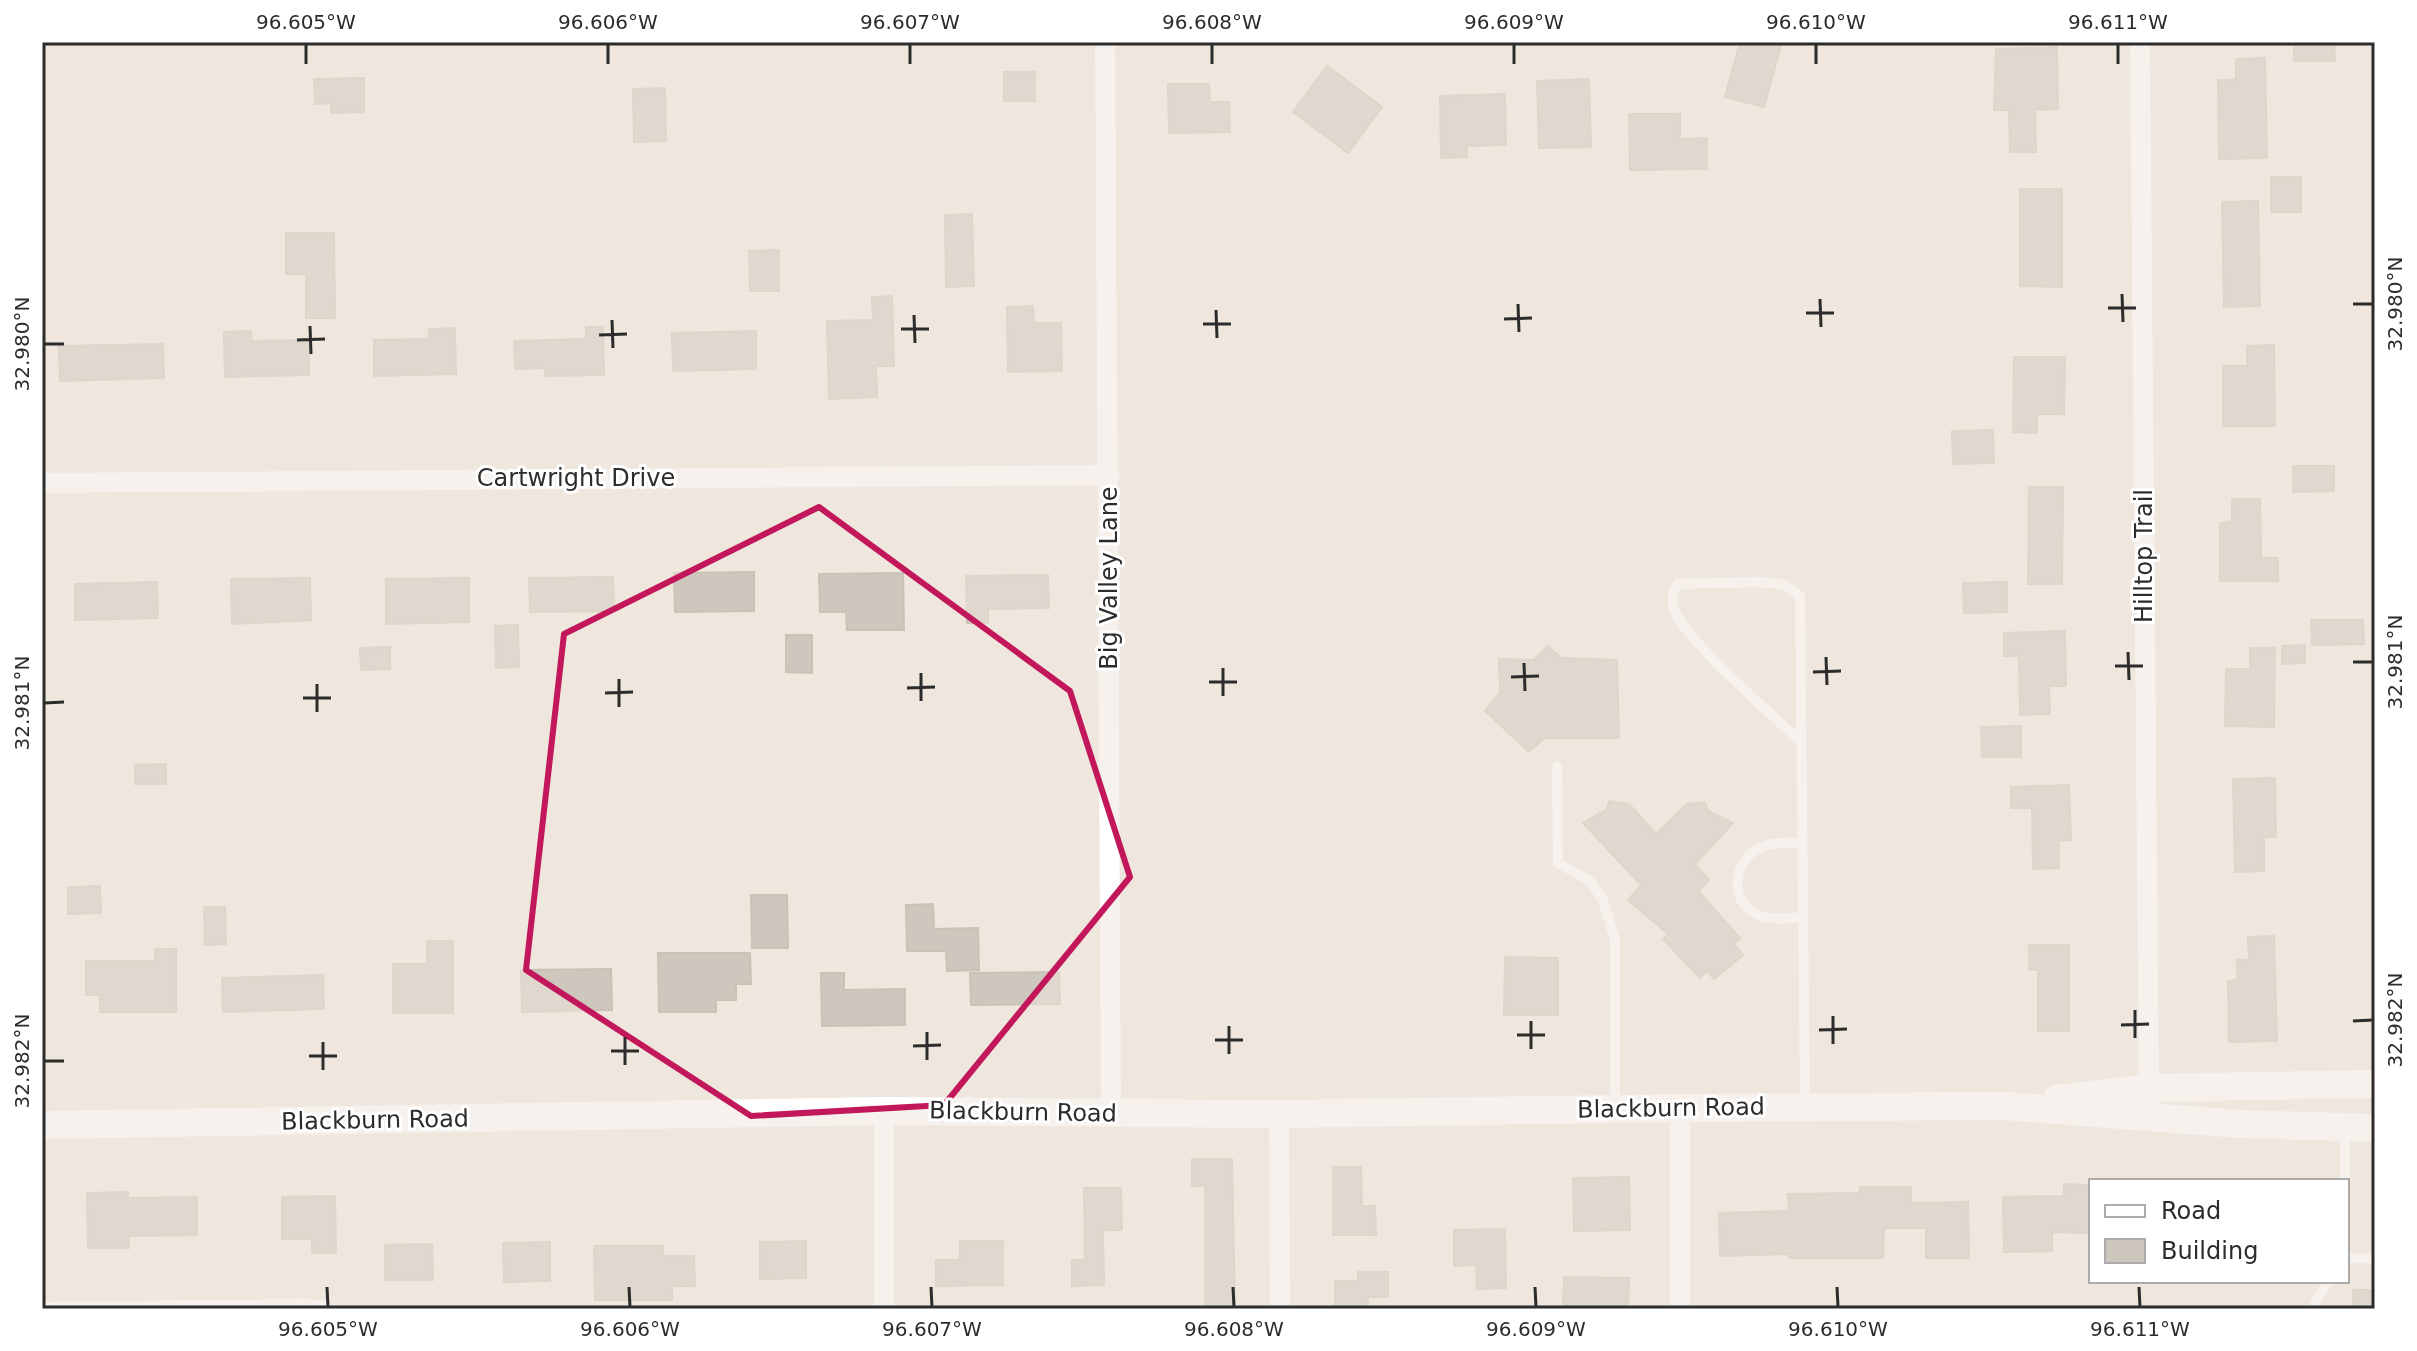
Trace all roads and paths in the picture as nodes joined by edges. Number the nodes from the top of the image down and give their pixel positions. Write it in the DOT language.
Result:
graph roads {
  1 [pos="1105,42"];
  2 [pos="2140,42"];
  3 [pos="1110,475"];
  4 [pos="42,483"];
  5 [pos="1801,742"];
  6 [pos="1557,767"];
  7 [pos="1802,842"];
  8 [pos="1803,917"];
  9 [pos="2375,1084"];
  10 [pos="2347,1085"];
  11 [pos="2149,1088"];
  12 [pos="2004,1106"];
  13 [pos="1805,1107"];
  14 [pos="1680,1108"];
  15 [pos="1615,1109"];
  16 [pos="884,1111"];
  17 [pos="1111,1114"];
  18 [pos="1279,1114"];
  19 [pos="2149,1117"];
  20 [pos="42,1125"];
  21 [pos="2345,1127"];
  22 [pos="2375,1128"];
  23 [pos="2345,1179"];
  24 [pos="2349,1258"];
  25 [pos="2375,1258"];
  26 [pos="2328,1283"];
  27 [pos="42,1307"];
  28 [pos="328,1309"];
  29 [pos="884,1309"];
  30 [pos="1280,1309"];
  31 [pos="1680,1309"];
  32 [pos="2314,1309"];
  1 -- 3 [label="street, Big Valley Lane"];
  2 -- 11 [label="street, Hilltop Trail"];
  3 -- 4 [label="street, Cartwright Drive"];
  3 -- 17 [label="street, Big Valley Lane"];
  5 -- 5 [label="lane"];
  5 -- 7 [label="lane"];
  6 -- 15 [label="lane"];
  7 -- 8 [label="lane"];
  7 -- 8 [label="lane"];
  8 -- 13 [label="lane"];
  9 -- 10 [label="main road, Blackburn Road"];
  10 -- 11 [label="main road, Blackburn Road"];
  10 -- 21 [label="main road"];
  11 -- 12 [label="main road, Blackburn Road"];
  11 -- 19 [label="street, Hilltop Trail"];
  12 -- 13 [label="main road, Blackburn Road"];
  12 -- 19 [label="main road, Blackburn Road"];
  13 -- 14 [label="main road, Blackburn Road"];
  14 -- 15 [label="main road, Blackburn Road"];
  14 -- 31 [label="street"];
  15 -- 18 [label="main road, Blackburn Road"];
  16 -- 17 [label="main road, Blackburn Road"];
  16 -- 20 [label="main road, Blackburn Road"];
  16 -- 29 [label="street"];
  17 -- 18 [label="main road, Blackburn Road"];
  18 -- 30 [label="street"];
  19 -- 21 [label="main road, Blackburn Road"];
  21 -- 22 [label="main road, Blackburn Road"];
  21 -- 23 [label="lane"];
  24 -- 25 [label="lane"];
  26 -- 32 [label="lane"];
  27 -- 28 [label="lane"];
}
